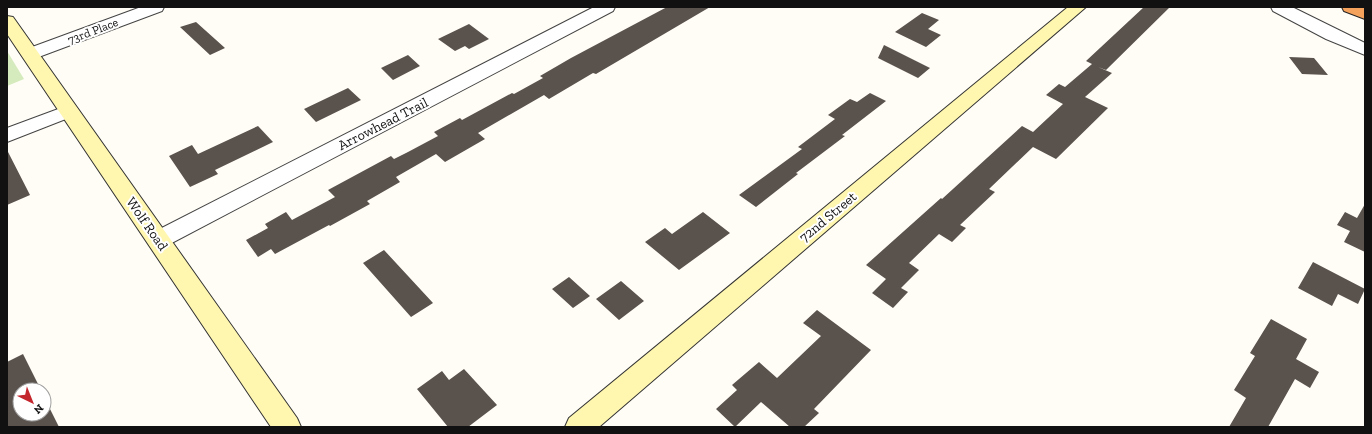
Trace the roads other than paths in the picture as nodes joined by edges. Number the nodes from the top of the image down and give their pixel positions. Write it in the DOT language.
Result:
graph roads {
  1 [pos="156,7"];
  2 [pos="607,7"];
  3 [pos="1078,7"];
  4 [pos="1279,7"];
  5 [pos="1350,7"];
  6 [pos="1365,14"];
  7 [pos="7,21"];
  8 [pos="1365,50"];
  9 [pos="30,54"];
  10 [pos="69,111"];
  11 [pos="7,135"];
  12 [pos="158,240"];
  13 [pos="287,427"];
  14 [pos="579,427"];
  1 -- 9 [label="street, 73rd Place"];
  2 -- 12 [label="street, Arrowhead Trail"];
  3 -- 14 [label="street, 72nd Street"];
  4 -- 8 [label="street"];
  5 -- 6 [label="highway"];
  7 -- 9 [label="street, Wolf Road"];
  9 -- 10 [label="street, Wolf Road"];
  10 -- 11 [label="street"];
  10 -- 12 [label="street, Wolf Road"];
  12 -- 13 [label="street, Wolf Road"];
}
